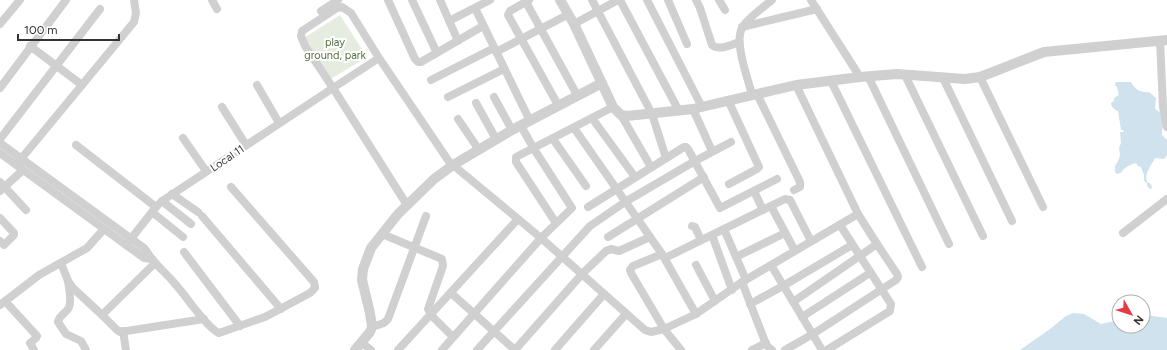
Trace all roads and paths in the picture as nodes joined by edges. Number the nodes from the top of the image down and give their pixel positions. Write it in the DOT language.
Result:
graph roads {
  1 [pos="20,0"];
  2 [pos="66,0"];
  3 [pos="134,0"];
  4 [pos="212,0"];
  5 [pos="338,0"];
  6 [pos="388,0"];
  7 [pos="412,0"];
  8 [pos="440,0"];
  9 [pos="490,0"];
  10 [pos="560,0"];
  11 [pos="592,0"];
  12 [pos="619,0"];
  13 [pos="647,0"];
  14 [pos="668,0"];
  15 [pos="696,0"];
  16 [pos="719,0"];
  17 [pos="811,0"];
  18 [pos="528,1"];
  19 [pos="767,2"];
  20 [pos="475,8"];
  21 [pos="100,9"];
  22 [pos="217,9"];
  23 [pos="817,9"];
  24 [pos="725,10"];
  25 [pos="321,11"];
  26 [pos="598,11"];
  27 [pos="569,14"];
  28 [pos="449,21"];
  29 [pos="0,22"];
  30 [pos="574,24"];
  31 [pos="484,26"];
  32 [pos="742,27"];
  33 [pos="541,28"];
  34 [pos="521,39"];
  35 [pos="1163,40"];
  36 [pos="458,41"];
  37 [pos="739,42"];
  38 [pos="687,44"];
  39 [pos="30,46"];
  40 [pos="495,50"];
  41 [pos="437,53"];
  42 [pos="379,58"];
  43 [pos="56,66"];
  44 [pos="504,69"];
  45 [pos="905,75"];
  46 [pos="864,76"];
  47 [pos="980,76"];
  48 [pos="943,78"];
  49 [pos="431,80"];
  50 [pos="831,81"];
  51 [pos="602,83"];
  52 [pos="82,84"];
  53 [pos="257,85"];
  54 [pos="796,85"];
  55 [pos="0,88"];
  56 [pos="333,88"];
  57 [pos="755,94"];
  58 [pos="578,95"];
  59 [pos="448,97"];
  60 [pos="494,97"];
  61 [pos="728,100"];
  62 [pos="476,103"];
  63 [pos="558,105"];
  64 [pos="613,106"];
  65 [pos="222,107"];
  66 [pos="697,108"];
  67 [pos="679,111"];
  68 [pos="652,114"];
  69 [pos="621,115"];
  70 [pos="592,118"];
  71 [pos="458,119"];
  72 [pos="280,123"];
  73 [pos="521,126"];
  74 [pos="1167,127"];
  75 [pos="574,128"];
  76 [pos="183,138"];
  77 [pos="0,139"];
  78 [pos="553,139"];
  79 [pos="496,140"];
  80 [pos="731,142"];
  81 [pos="0,143"];
  82 [pos="246,145"];
  83 [pos="76,146"];
  84 [pos="534,149"];
  85 [pos="479,150"];
  86 [pos="712,151"];
  87 [pos="0,153"];
  88 [pos="666,158"];
  89 [pos="695,161"];
  90 [pos="18,162"];
  91 [pos="453,165"];
  92 [pos="651,167"];
  93 [pos="23,170"];
  94 [pos="206,172"];
  95 [pos="635,177"];
  96 [pos="704,177"];
  97 [pos="776,179"];
  98 [pos="729,184"];
  99 [pos="52,186"];
  100 [pos="586,186"];
  101 [pos="231,187"];
  102 [pos="1,188"];
  103 [pos="616,189"];
  104 [pos="794,190"];
  105 [pos="754,191"];
  106 [pos="172,194"];
  107 [pos="1167,199"];
  108 [pos="162,201"];
  109 [pos="625,202"];
  110 [pos="407,205"];
  111 [pos="772,206"];
  112 [pos="588,207"];
  113 [pos="1043,208"];
  114 [pos="26,210"];
  115 [pos="154,210"];
  116 [pos="763,210"];
  117 [pos="858,214"];
  118 [pos="426,216"];
  119 [pos="0,218"];
  120 [pos="518,219"];
  121 [pos="637,219"];
  122 [pos="1012,221"];
  123 [pos="556,223"];
  124 [pos="191,224"];
  125 [pos="840,225"];
  126 [pos="692,226"];
  127 [pos="104,229"];
  128 [pos="724,229"];
  129 [pos="1123,232"];
  130 [pos="785,233"];
  131 [pos="382,234"];
  132 [pos="712,235"];
  133 [pos="983,236"];
  134 [pos="182,237"];
  135 [pos="608,237"];
  136 [pos="650,237"];
  137 [pos="541,238"];
  138 [pos="702,240"];
  139 [pos="0,241"];
  140 [pos="129,242"];
  141 [pos="812,242"];
  142 [pos="877,244"];
  143 [pos="949,244"];
  144 [pos="852,245"];
  145 [pos="414,247"];
  146 [pos="795,251"];
  147 [pos="184,252"];
  148 [pos="562,256"];
  149 [pos="664,256"];
  150 [pos="736,257"];
  151 [pos="860,257"];
  152 [pos="153,261"];
  153 [pos="61,263"];
  154 [pos="696,265"];
  155 [pos="771,265"];
  156 [pos="922,267"];
  157 [pos="870,273"];
  158 [pos="582,274"];
  159 [pos="68,281"];
  160 [pos="744,281"];
  161 [pos="783,286"];
  162 [pos="732,290"];
  163 [pos="882,291"];
  164 [pos="450,293"];
  165 [pos="604,294"];
  166 [pos="715,301"];
  167 [pos="793,302"];
  168 [pos="3,303"];
  169 [pos="750,304"];
  170 [pos="281,309"];
  171 [pos="431,314"];
  172 [pos="474,314"];
  173 [pos="626,314"];
  174 [pos="696,314"];
  175 [pos="102,315"];
  176 [pos="802,318"];
  177 [pos="204,319"];
  178 [pos="240,326"];
  179 [pos="372,327"];
  180 [pos="664,329"];
  181 [pos="123,331"];
  182 [pos="494,331"];
  183 [pos="813,334"];
  184 [pos="453,337"];
  185 [pos="361,342"];
  186 [pos="766,343"];
  187 [pos="34,350"];
  188 [pos="86,350"];
  189 [pos="126,350"];
  190 [pos="355,350"];
  191 [pos="371,350"];
  192 [pos="398,350"];
  193 [pos="442,350"];
  194 [pos="477,350"];
  195 [pos="515,350"];
  196 [pos="555,350"];
  197 [pos="594,350"];
  198 [pos="681,350"];
  199 [pos="752,350"];
  200 [pos="772,350"];
  201 [pos="785,350"];
  202 [pos="822,350"];
  203 [pos="826,350"];
  1 -- 29 [label="street"];
  2 -- 39 [label="street"];
  3 -- 52 [label="street"];
  4 -- 22 [label="street"];
  5 -- 25 [label="street"];
  6 -- 41 [label="street"];
  7 -- 41 [label="street"];
  8 -- 28 [label="street"];
  9 -- 20 [label="street"];
  10 -- 27 [label="street"];
  11 -- 26 [label="street"];
  12 -- 26 [label="street"];
  12 -- 67 [label="street"];
  13 -- 66 [label="street"];
  14 -- 38 [label="street"];
  15 -- 37 [label="street"];
  16 -- 24 [label="street"];
  17 -- 23 [label="street"];
  18 -- 33 [label="street"];
  18 -- 34 [label="street"];
  19 -- 32 [label="street"];
  20 -- 28 [label="street"];
  20 -- 31 [label="street"];
  21 -- 43 [label="street"];
  23 -- 32 [label="street"];
  23 -- 46 [label="street"];
  26 -- 30 [label="street"];
  26 -- 68 [label="street"];
  27 -- 30 [label="street"];
  27 -- 33 [label="street"];
  28 -- 36 [label="street"];
  30 -- 51 [label="street"];
  31 -- 36 [label="street"];
  31 -- 40 [label="street"];
  32 -- 37 [label="street"];
  33 -- 34 [label="street"];
  33 -- 58 [label="street"];
  34 -- 40 [label="street"];
  34 -- 63 [label="street"];
  35 -- 47 [label="street"];
  35 -- 74 [label="street"];
  36 -- 41 [label="street"];
  37 -- 57 [label="street"];
  39 -- 43 [label="street"];
  39 -- 55 [label="street"];
  40 -- 44 [label="street"];
  40 -- 49 [label="street"];
  42 -- 56 [label="street, Local 11"];
  42 -- 56 [label="street"];
  42 -- 91 [label="street"];
  43 -- 52 [label="street"];
  43 -- 77 [label="street"];
  44 -- 59 [label="street"];
  44 -- 73 [label="street"];
  45 -- 46 [label="street"];
  45 -- 48 [label="street"];
  45 -- 133 [label="street"];
  46 -- 50 [label="street"];
  46 -- 143 [label="street"];
  47 -- 48 [label="street"];
  47 -- 113 [label="street"];
  48 -- 122 [label="street"];
  50 -- 54 [label="street"];
  50 -- 156 [label="street"];
  51 -- 58 [label="street"];
  51 -- 64 [label="street"];
  52 -- 90 [label="street"];
  53 -- 72 [label="street"];
  54 -- 57 [label="street"];
  54 -- 117 [label="street"];
  56 -- 72 [label="street, Local 11"];
  56 -- 110 [label="street"];
  57 -- 61 [label="street"];
  57 -- 104 [label="street"];
  58 -- 63 [label="street"];
  60 -- 73 [label="street"];
  61 -- 66 [label="street"];
  61 -- 98 [label="street"];
  62 -- 79 [label="street"];
  63 -- 73 [label="street"];
  64 -- 69 [label="street"];
  64 -- 70 [label="street"];
  65 -- 82 [label="street"];
  66 -- 67 [label="street"];
  66 -- 86 [label="street"];
  67 -- 68 [label="street"];
  68 -- 69 [label="street"];
  68 -- 88 [label="street"];
  69 -- 92 [label="street"];
  70 -- 75 [label="street"];
  70 -- 95 [label="street"];
  71 -- 85 [label="street"];
  72 -- 82 [label="street, Local 11"];
  73 -- 79 [label="street"];
  73 -- 84 [label="street"];
  75 -- 78 [label="street"];
  75 -- 103 [label="street"];
  76 -- 94 [label="street"];
  78 -- 84 [label="street"];
  78 -- 100 [label="street"];
  79 -- 85 [label="street"];
  80 -- 86 [label="street"];
  81 -- 90 [label="street"];
  82 -- 94 [label="street, Local 11"];
  83 -- 115 [label="street"];
  84 -- 123 [label="street"];
  84 -- 123 [label="street"];
  85 -- 91 [label="street"];
  86 -- 89 [label="street"];
  87 -- 90 [label="street"];
  88 -- 89 [label="street"];
  88 -- 92 [label="street"];
  89 -- 96 [label="street"];
  89 -- 109 [label="street"];
  90 -- 93 [label="street"];
  90 -- 99 [label="street"];
  91 -- 110 [label="street"];
  91 -- 120 [label="street"];
  92 -- 95 [label="street"];
  93 -- 99 [label="street"];
  93 -- 102 [label="street"];
  94 -- 106 [label="street, Local 11"];
  95 -- 103 [label="street"];
  96 -- 105 [label="street"];
  96 -- 121 [label="street"];
  97 -- 105 [label="street"];
  99 -- 127 [label="street"];
  99 -- 140 [label="street"];
  101 -- 170 [label="street"];
  102 -- 114 [label="street"];
  103 -- 109 [label="street"];
  103 -- 112 [label="street"];
  105 -- 116 [label="street"];
  106 -- 108 [label="street, Local 11"];
  106 -- 170 [label="street"];
  107 -- 129 [label="street"];
  108 -- 115 [label="street, Local 11"];
  108 -- 124 [label="street"];
  109 -- 121 [label="street"];
  109 -- 148 [label="street"];
  110 -- 131 [label="street"];
  111 -- 116 [label="street"];
  111 -- 130 [label="street"];
  111 -- 141 [label="street"];
  115 -- 134 [label="street"];
  115 -- 140 [label="street, Local 11"];
  116 -- 128 [label="street"];
  117 -- 125 [label="street"];
  117 -- 142 [label="street"];
  118 -- 145 [label="street"];
  119 -- 139 [label="street"];
  120 -- 137 [label="street"];
  120 -- 164 [label="street"];
  121 -- 135 [label="street"];
  121 -- 136 [label="street"];
  123 -- 137 [label="street"];
  125 -- 141 [label="street"];
  125 -- 144 [label="street"];
  126 -- 138 [label="street"];
  127 -- 140 [label="street"];
  127 -- 153 [label="street"];
  128 -- 132 [label="street"];
  128 -- 150 [label="street"];
  130 -- 146 [label="street"];
  130 -- 150 [label="street"];
  131 -- 145 [label="street"];
  131 -- 179 [label="street"];
  132 -- 138 [label="street"];
  132 -- 162 [label="street"];
  136 -- 149 [label="street"];
  136 -- 158 [label="street"];
  137 -- 148 [label="street"];
  137 -- 172 [label="street"];
  138 -- 149 [label="street"];
  140 -- 152 [label="street"];
  141 -- 146 [label="street"];
  142 -- 151 [label="street"];
  142 -- 163 [label="street"];
  144 -- 151 [label="street"];
  144 -- 161 [label="street"];
  145 -- 171 [label="street"];
  145 -- 179 [label="street"];
  146 -- 155 [label="street"];
  147 -- 178 [label="street"];
  148 -- 158 [label="street"];
  148 -- 182 [label="street"];
  149 -- 174 [label="street"];
  149 -- 180 [label="street"];
  150 -- 160 [label="street"];
  151 -- 157 [label="street"];
  151 -- 167 [label="street"];
  152 -- 175 [label="street"];
  152 -- 177 [label="street"];
  153 -- 159 [label="street"];
  153 -- 168 [label="street"];
  154 -- 166 [label="street"];
  155 -- 160 [label="street"];
  155 -- 161 [label="street"];
  157 -- 163 [label="street"];
  157 -- 176 [label="street"];
  158 -- 165 [label="street"];
  158 -- 195 [label="street"];
  159 -- 175 [label="street"];
  159 -- 188 [label="street"];
  160 -- 162 [label="street"];
  160 -- 169 [label="street"];
  161 -- 167 [label="street"];
  161 -- 169 [label="street"];
  162 -- 166 [label="street"];
  163 -- 183 [label="street"];
  163 -- 203 [label="street"];
  164 -- 171 [label="street"];
  164 -- 172 [label="street"];
  165 -- 173 [label="street"];
  165 -- 196 [label="street"];
  166 -- 174 [label="street"];
  167 -- 176 [label="street"];
  168 -- 187 [label="street"];
  169 -- 186 [label="street"];
  170 -- 178 [label="street"];
  171 -- 184 [label="street"];
  171 -- 192 [label="street"];
  172 -- 182 [label="street"];
  172 -- 184 [label="street"];
  173 -- 180 [label="street"];
  173 -- 197 [label="street"];
  174 -- 180 [label="street"];
  175 -- 181 [label="street"];
  176 -- 183 [label="street"];
  177 -- 178 [label="street"];
  177 -- 181 [label="street"];
  179 -- 185 [label="street"];
  180 -- 198 [label="street"];
  181 -- 189 [label="street"];
  182 -- 194 [label="street"];
  182 -- 195 [label="street"];
  183 -- 201 [label="street"];
  183 -- 202 [label="street"];
  184 -- 193 [label="street"];
  185 -- 190 [label="street"];
  185 -- 191 [label="street"];
  186 -- 199 [label="street"];
  186 -- 200 [label="street"];
}
